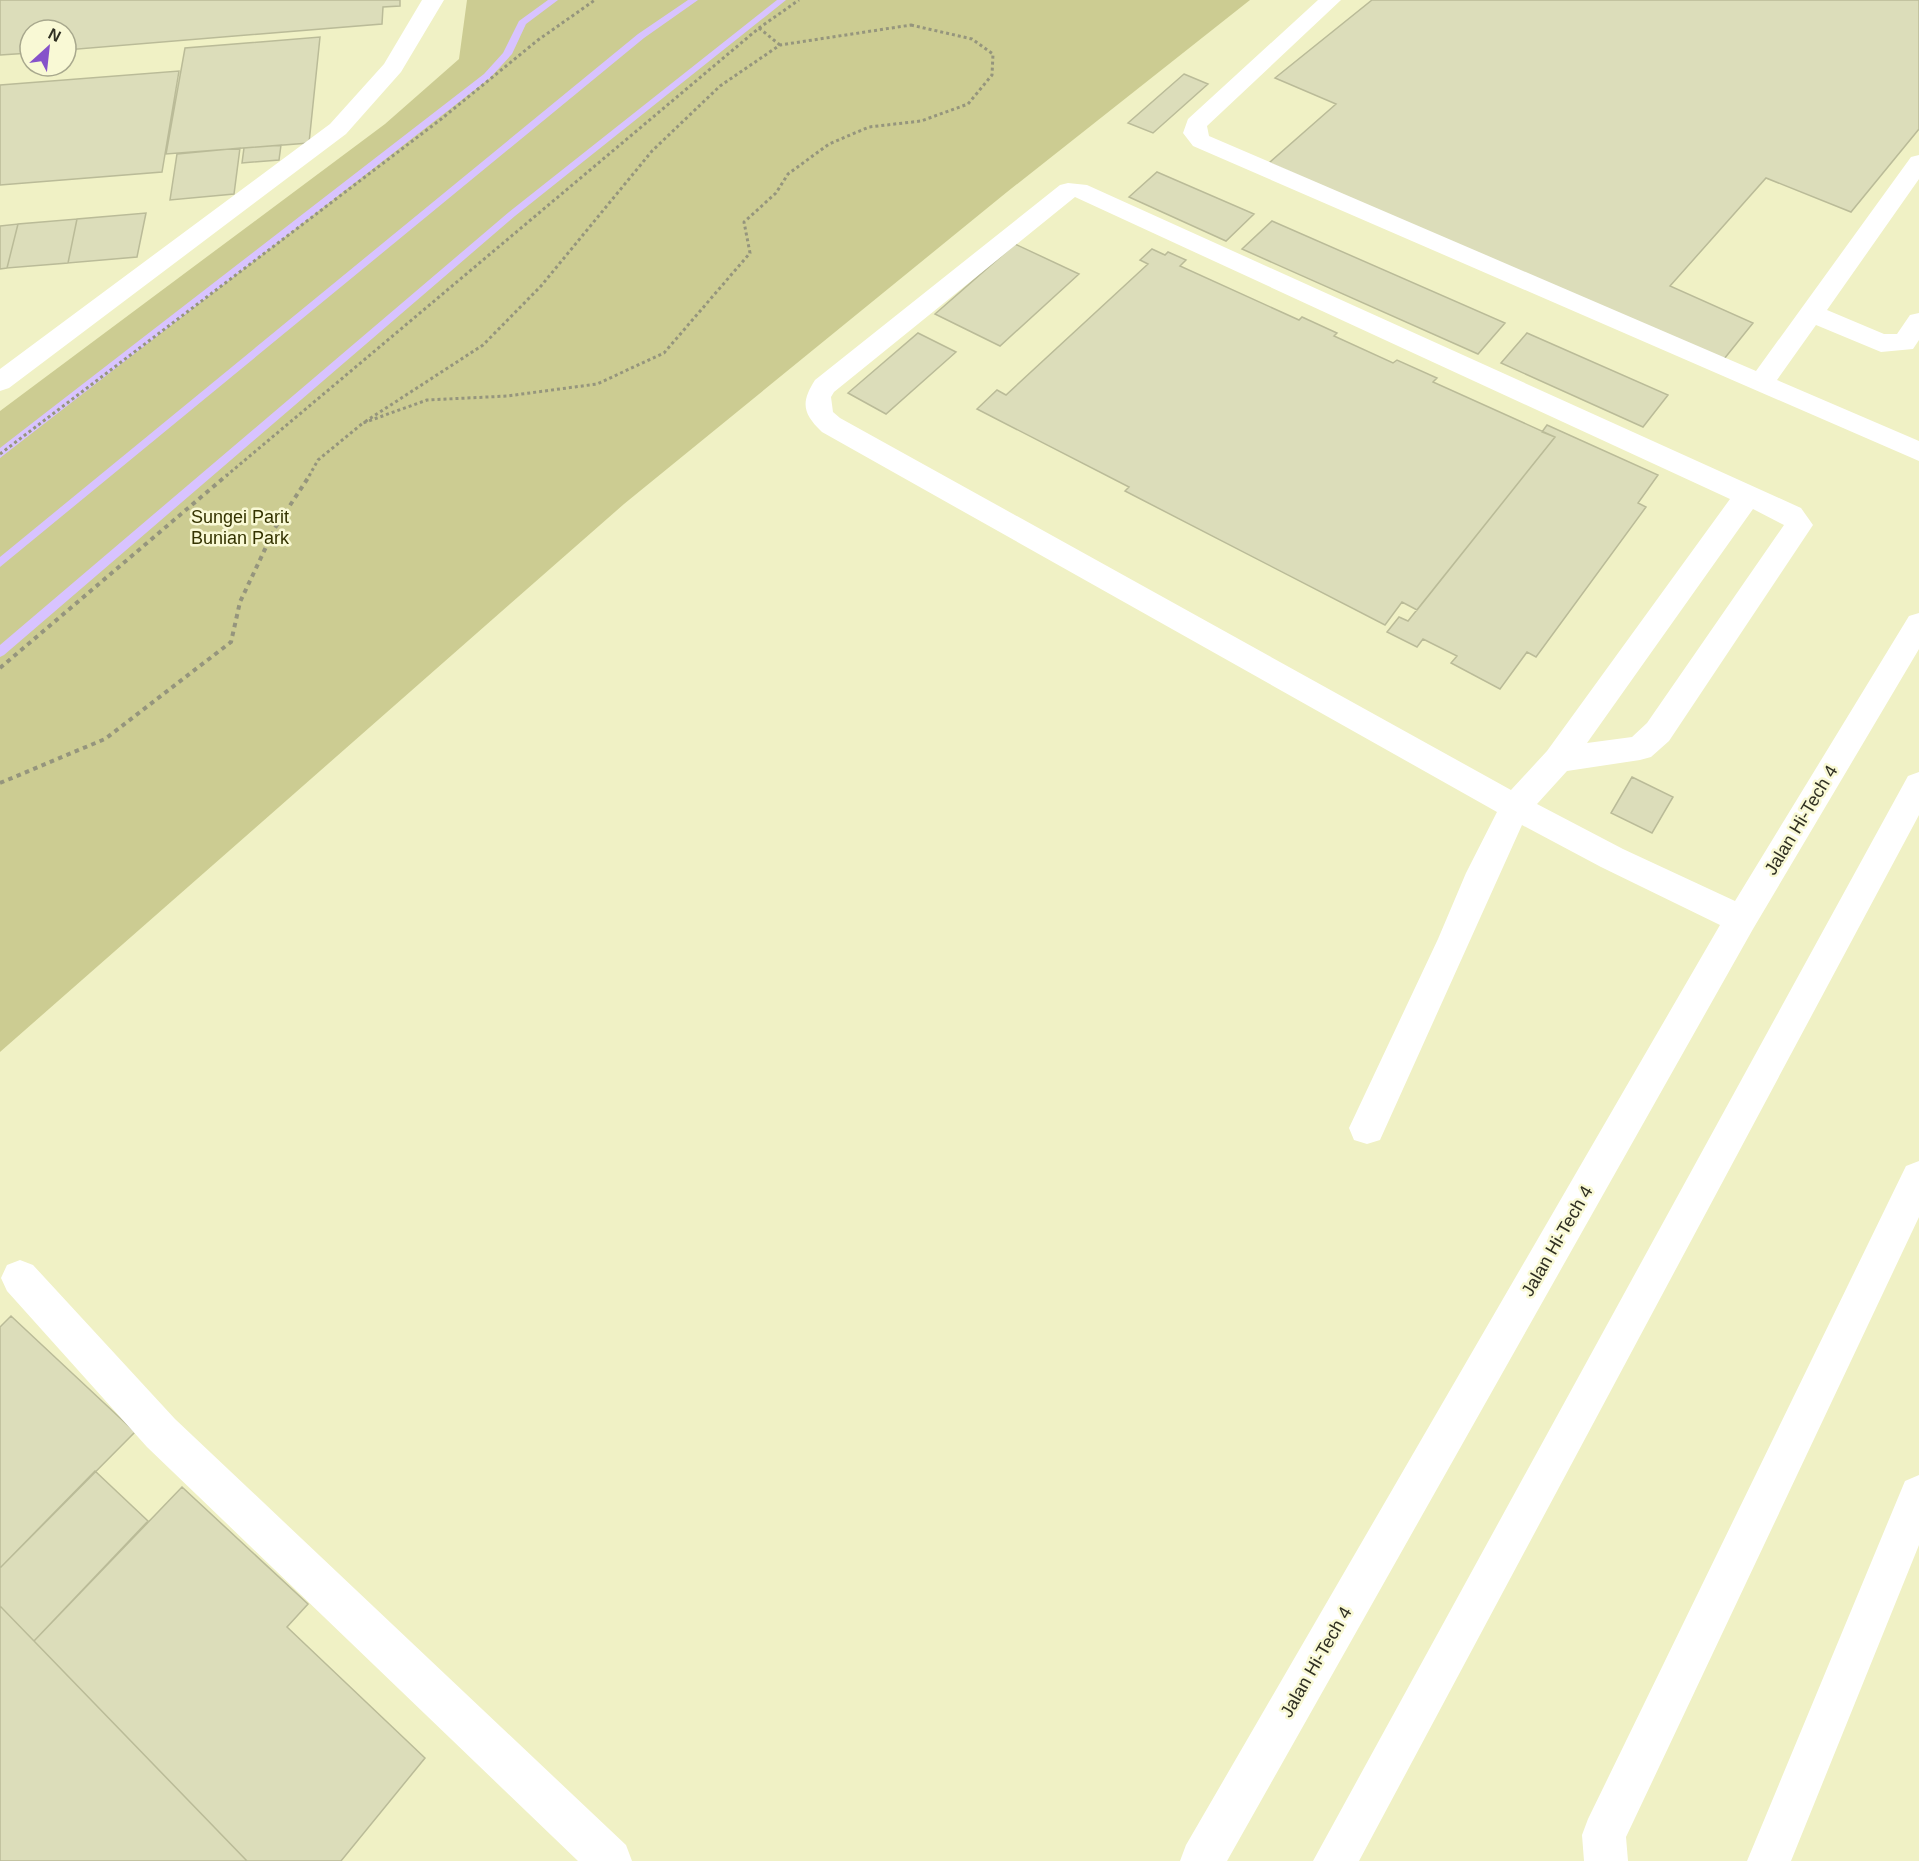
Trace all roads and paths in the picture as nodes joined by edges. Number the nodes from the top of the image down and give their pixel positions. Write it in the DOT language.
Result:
graph roads {
  1 [pos="433,0"];
  2 [pos="596,0"];
  3 [pos="799,0"];
  4 [pos="1329,0"];
  5 [pos="759,28"];
  6 [pos="780,45"];
  7 [pos="1919,162"];
  8 [pos="1813,314"];
  9 [pos="1919,321"];
  10 [pos="0,382"];
  11 [pos="1761,384"];
  12 [pos="363,423"];
  13 [pos="1919,453"];
  14 [pos="0,454"];
  15 [pos="1748,495"];
  16 [pos="1919,624"];
  17 [pos="0,668"];
  18 [pos="1558,760"];
  19 [pos="0,783"];
  20 [pos="1919,785"];
  21 [pos="1515,807"];
  22 [pos="1741,919"];
  23 [pos="1367,1128"];
  24 [pos="1919,1178"];
  25 [pos="20,1278"];
  26 [pos="1919,1495"];
  27 [pos="610,1861"];
  28 [pos="1202,1861"];
  29 [pos="1335,1861"];
  30 [pos="1606,1861"];
  31 [pos="1769,1861"];
  1 -- 10 [label="street"];
  2 -- 14 [label="path"];
  3 -- 5 [label="path"];
  4 -- 11 [label="street"];
  5 -- 6 [label="path"];
  5 -- 17 [label="path"];
  6 -- 12 [label="path"];
  6 -- 12 [label="path"];
  7 -- 8 [label="street"];
  8 -- 9 [label="street"];
  8 -- 11 [label="street"];
  11 -- 13 [label="street"];
  12 -- 19 [label="path"];
  15 -- 18 [label="street"];
  15 -- 18 [label="street"];
  15 -- 21 [label="street"];
  16 -- 22 [label="street, Jalan Hi-Tech 4"];
  18 -- 21 [label="street"];
  20 -- 29 [label="street"];
  21 -- 22 [label="street"];
  21 -- 23 [label="street"];
  22 -- 28 [label="street, Jalan Hi-Tech 4"];
  24 -- 30 [label="street"];
  25 -- 27 [label="street"];
  26 -- 31 [label="street"];
}
